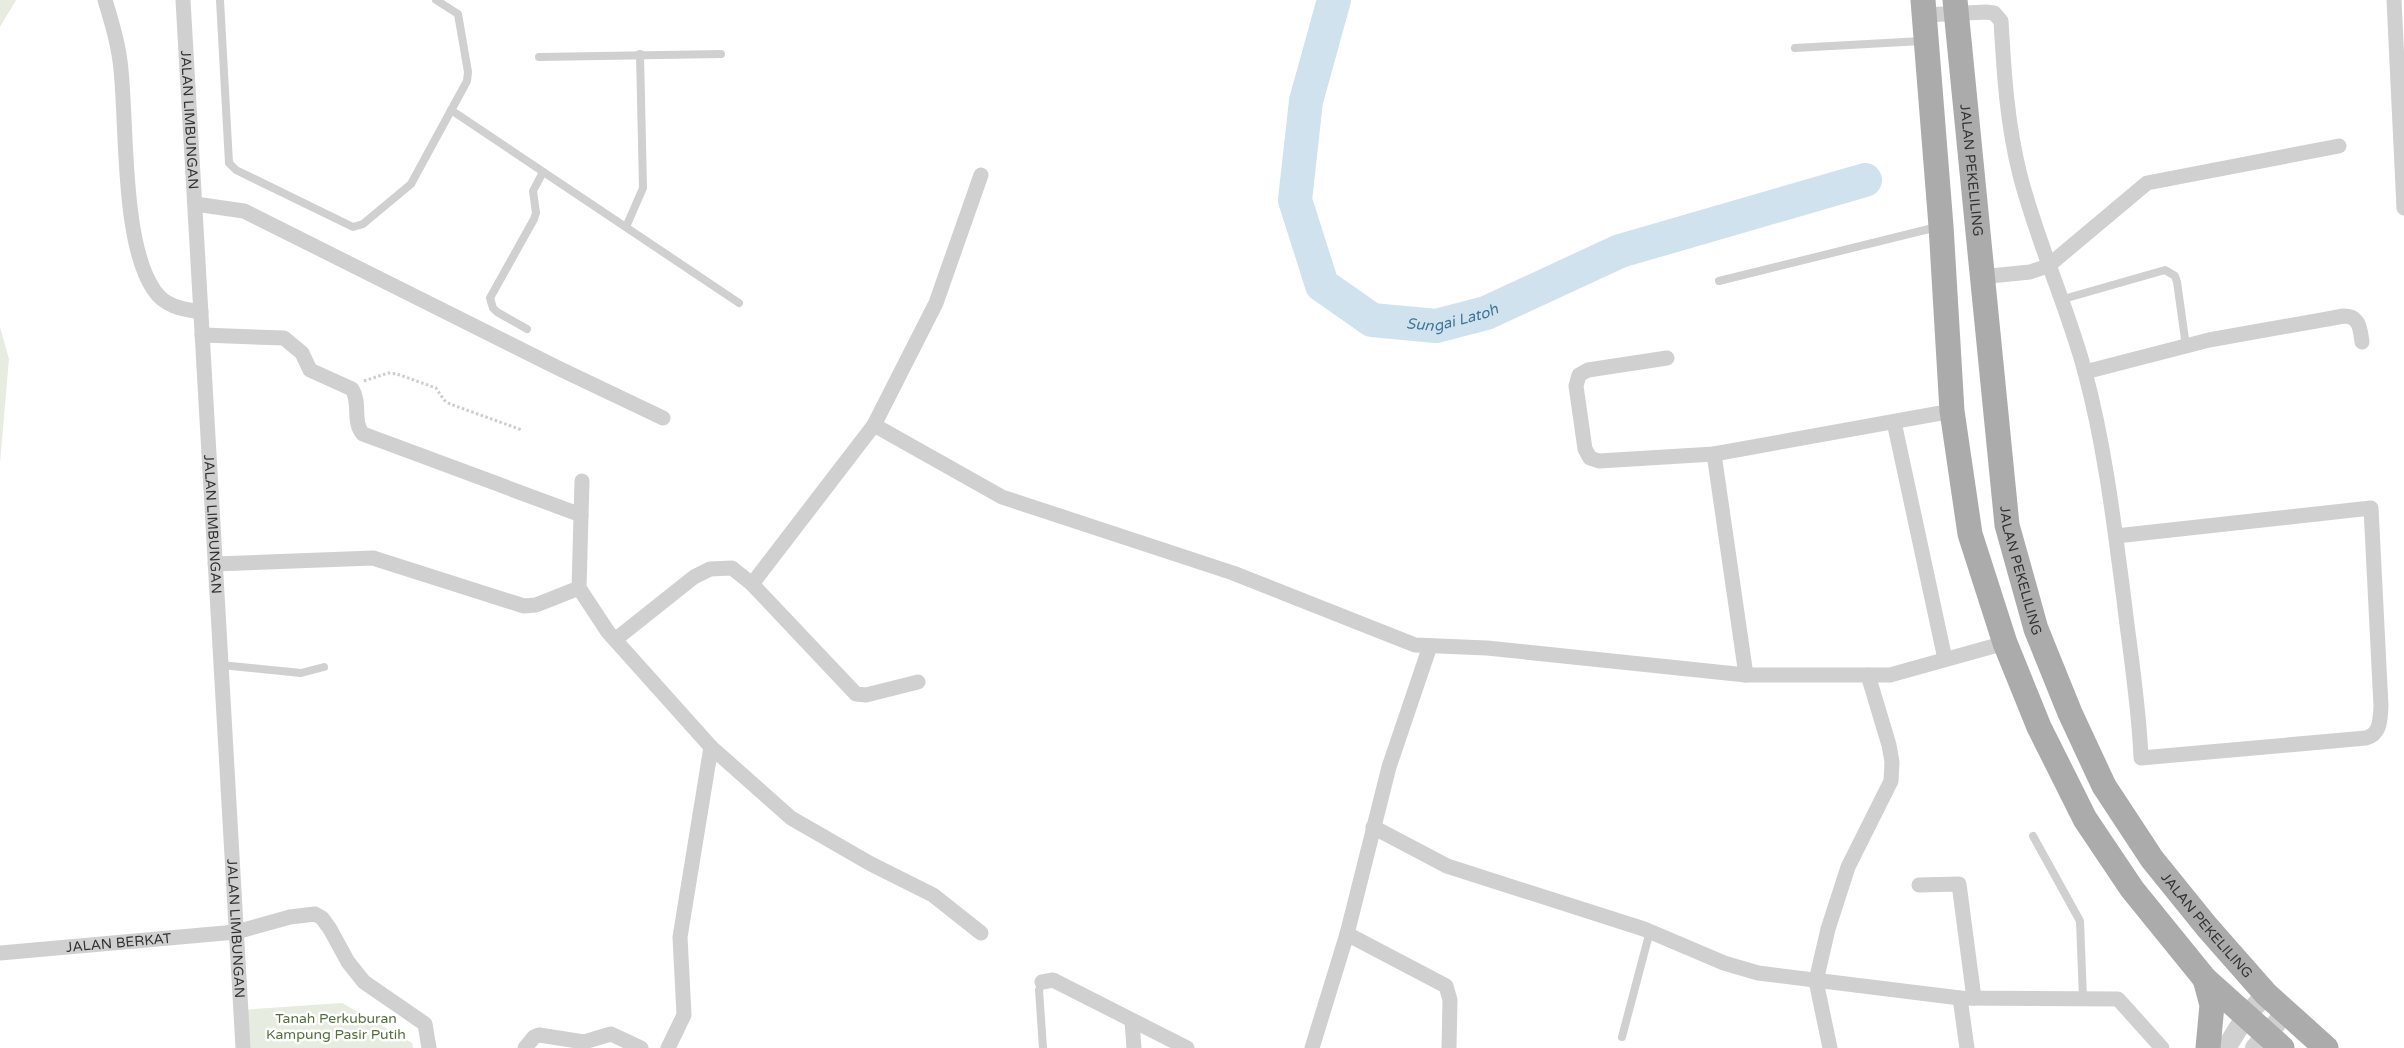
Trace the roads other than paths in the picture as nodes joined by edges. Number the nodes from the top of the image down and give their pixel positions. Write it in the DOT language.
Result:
graph roads {
  1 [pos="105,0"];
  2 [pos="183,0"];
  3 [pos="220,0"];
  4 [pos="436,0"];
  5 [pos="2394,0"];
  6 [pos="1955,6"];
  7 [pos="1924,8"];
  8 [pos="1926,41"];
  9 [pos="1795,48"];
  10 [pos="640,54"];
  11 [pos="721,54"];
  12 [pos="539,57"];
  13 [pos="451,110"];
  14 [pos="2339,146"];
  15 [pos="543,172"];
  16 [pos="981,175"];
  17 [pos="195,204"];
  18 [pos="2404,208"];
  19 [pos="1941,226"];
  20 [pos="626,227"];
  21 [pos="2048,266"];
  22 [pos="1980,277"];
  23 [pos="1719,281"];
  24 [pos="2060,300"];
  25 [pos="739,303"];
  26 [pos="201,312"];
  27 [pos="527,329"];
  28 [pos="202,335"];
  29 [pos="2362,342"];
  30 [pos="2186,346"];
  31 [pos="1667,358"];
  32 [pos="2085,372"];
  33 [pos="1952,411"];
  34 [pos="662,418"];
  35 [pos="1894,422"];
  36 [pos="874,425"];
  37 [pos="1714,454"];
  38 [pos="582,481"];
  39 [pos="581,515"];
  40 [pos="2116,536"];
  41 [pos="215,564"];
  42 [pos="752,584"];
  43 [pos="579,588"];
  44 [pos="616,638"];
  45 [pos="2005,643"];
  46 [pos="1430,646"];
  47 [pos="1945,659"];
  48 [pos="221,665"];
  49 [pos="324,666"];
  50 [pos="1746,675"];
  51 [pos="1868,675"];
  52 [pos="918,682"];
  53 [pos="711,747"];
  54 [pos="1374,827"];
  55 [pos="2033,836"];
  56 [pos="1919,885"];
  57 [pos="1650,931"];
  58 [pos="236,932"];
  59 [pos="981,933"];
  60 [pos="1347,934"];
  61 [pos="0,953"];
  62 [pos="2205,979"];
  63 [pos="1816,981"];
  64 [pos="1042,982"];
  65 [pos="2266,994"];
  66 [pos="1967,998"];
  67 [pos="2083,998"];
  68 [pos="2286,1012"];
  69 [pos="2246,1016"];
  70 [pos="1132,1021"];
  71 [pos="1622,1037"];
  72 [pos="2268,1043"];
  73 [pos="243,1048"];
  74 [pos="429,1048"];
  75 [pos="525,1048"];
  76 [pos="641,1048"];
  77 [pos="668,1048"];
  78 [pos="1043,1048"];
  79 [pos="1134,1048"];
  80 [pos="1187,1048"];
  81 [pos="1312,1048"];
  82 [pos="1449,1048"];
  83 [pos="1830,1048"];
  84 [pos="1967,1048"];
  85 [pos="2162,1048"];
  86 [pos="2208,1048"];
  87 [pos="2226,1048"];
  88 [pos="2326,1048"];
  1 -- 26 [label="street"];
  2 -- 17 [label="street, JALAN LIMBUNGAN"];
  3 -- 13 [label="lane"];
  4 -- 13 [label="lane"];
  5 -- 18 [label="street"];
  6 -- 7 [label="street"];
  6 -- 21 [label="street"];
  6 -- 22 [label="main road, JALAN PEKELILING"];
  7 -- 8 [label="main road"];
  8 -- 9 [label="lane"];
  8 -- 19 [label="main road"];
  10 -- 11 [label="lane"];
  10 -- 12 [label="lane"];
  10 -- 20 [label="lane"];
  13 -- 15 [label="lane"];
  14 -- 21 [label="street"];
  15 -- 20 [label="lane"];
  15 -- 27 [label="lane"];
  16 -- 36 [label="street"];
  17 -- 26 [label="street, JALAN LIMBUNGAN"];
  17 -- 34 [label="street"];
  19 -- 23 [label="lane"];
  19 -- 33 [label="main road"];
  20 -- 25 [label="lane"];
  21 -- 22 [label="street"];
  21 -- 24 [label="street"];
  22 -- 65 [label="main road, JALAN PEKELILING"];
  24 -- 30 [label="lane"];
  24 -- 32 [label="street"];
  26 -- 28 [label="street, JALAN LIMBUNGAN"];
  28 -- 39 [label="street"];
  28 -- 41 [label="street, JALAN LIMBUNGAN"];
  29 -- 30 [label="street"];
  30 -- 32 [label="street"];
  31 -- 37 [label="street"];
  32 -- 40 [label="street"];
  33 -- 35 [label="street"];
  33 -- 45 [label="main road"];
  35 -- 37 [label="street"];
  35 -- 47 [label="street"];
  36 -- 42 [label="street"];
  36 -- 46 [label="street"];
  37 -- 50 [label="street"];
  38 -- 39 [label="street"];
  39 -- 43 [label="street"];
  40 -- 40 [label="street"];
  41 -- 43 [label="street"];
  41 -- 48 [label="street, JALAN LIMBUNGAN"];
  42 -- 44 [label="street"];
  42 -- 52 [label="street"];
  43 -- 44 [label="street"];
  44 -- 53 [label="street"];
  45 -- 47 [label="street"];
  45 -- 62 [label="main road"];
  46 -- 50 [label="street"];
  46 -- 54 [label="street"];
  47 -- 51 [label="street"];
  48 -- 49 [label="lane"];
  48 -- 58 [label="street, JALAN LIMBUNGAN"];
  50 -- 51 [label="street"];
  51 -- 63 [label="street"];
  53 -- 59 [label="street"];
  53 -- 77 [label="street"];
  54 -- 57 [label="street"];
  54 -- 60 [label="street"];
  55 -- 67 [label="lane"];
  56 -- 66 [label="street"];
  57 -- 63 [label="street"];
  57 -- 71 [label="lane"];
  58 -- 61 [label="street, JALAN BERKAT"];
  58 -- 73 [label="street, JALAN LIMBUNGAN"];
  58 -- 74 [label="street, JALAN BERKAT"];
  60 -- 81 [label="street"];
  60 -- 82 [label="street"];
  62 -- 69 [label="main road"];
  62 -- 86 [label="main road"];
  63 -- 66 [label="street"];
  63 -- 83 [label="street"];
  64 -- 70 [label="street"];
  64 -- 78 [label="lane"];
  65 -- 68 [label="main road, JALAN PEKELILING"];
  65 -- 69 [label="street"];
  66 -- 67 [label="street"];
  66 -- 84 [label="street"];
  67 -- 85 [label="street"];
  68 -- 72 [label="street"];
  68 -- 88 [label="main road, JALAN PEKELILING"];
  69 -- 72 [label="main road"];
  69 -- 87 [label="street"];
  70 -- 79 [label="street"];
  70 -- 80 [label="street"];
  75 -- 76 [label="street"];
}
